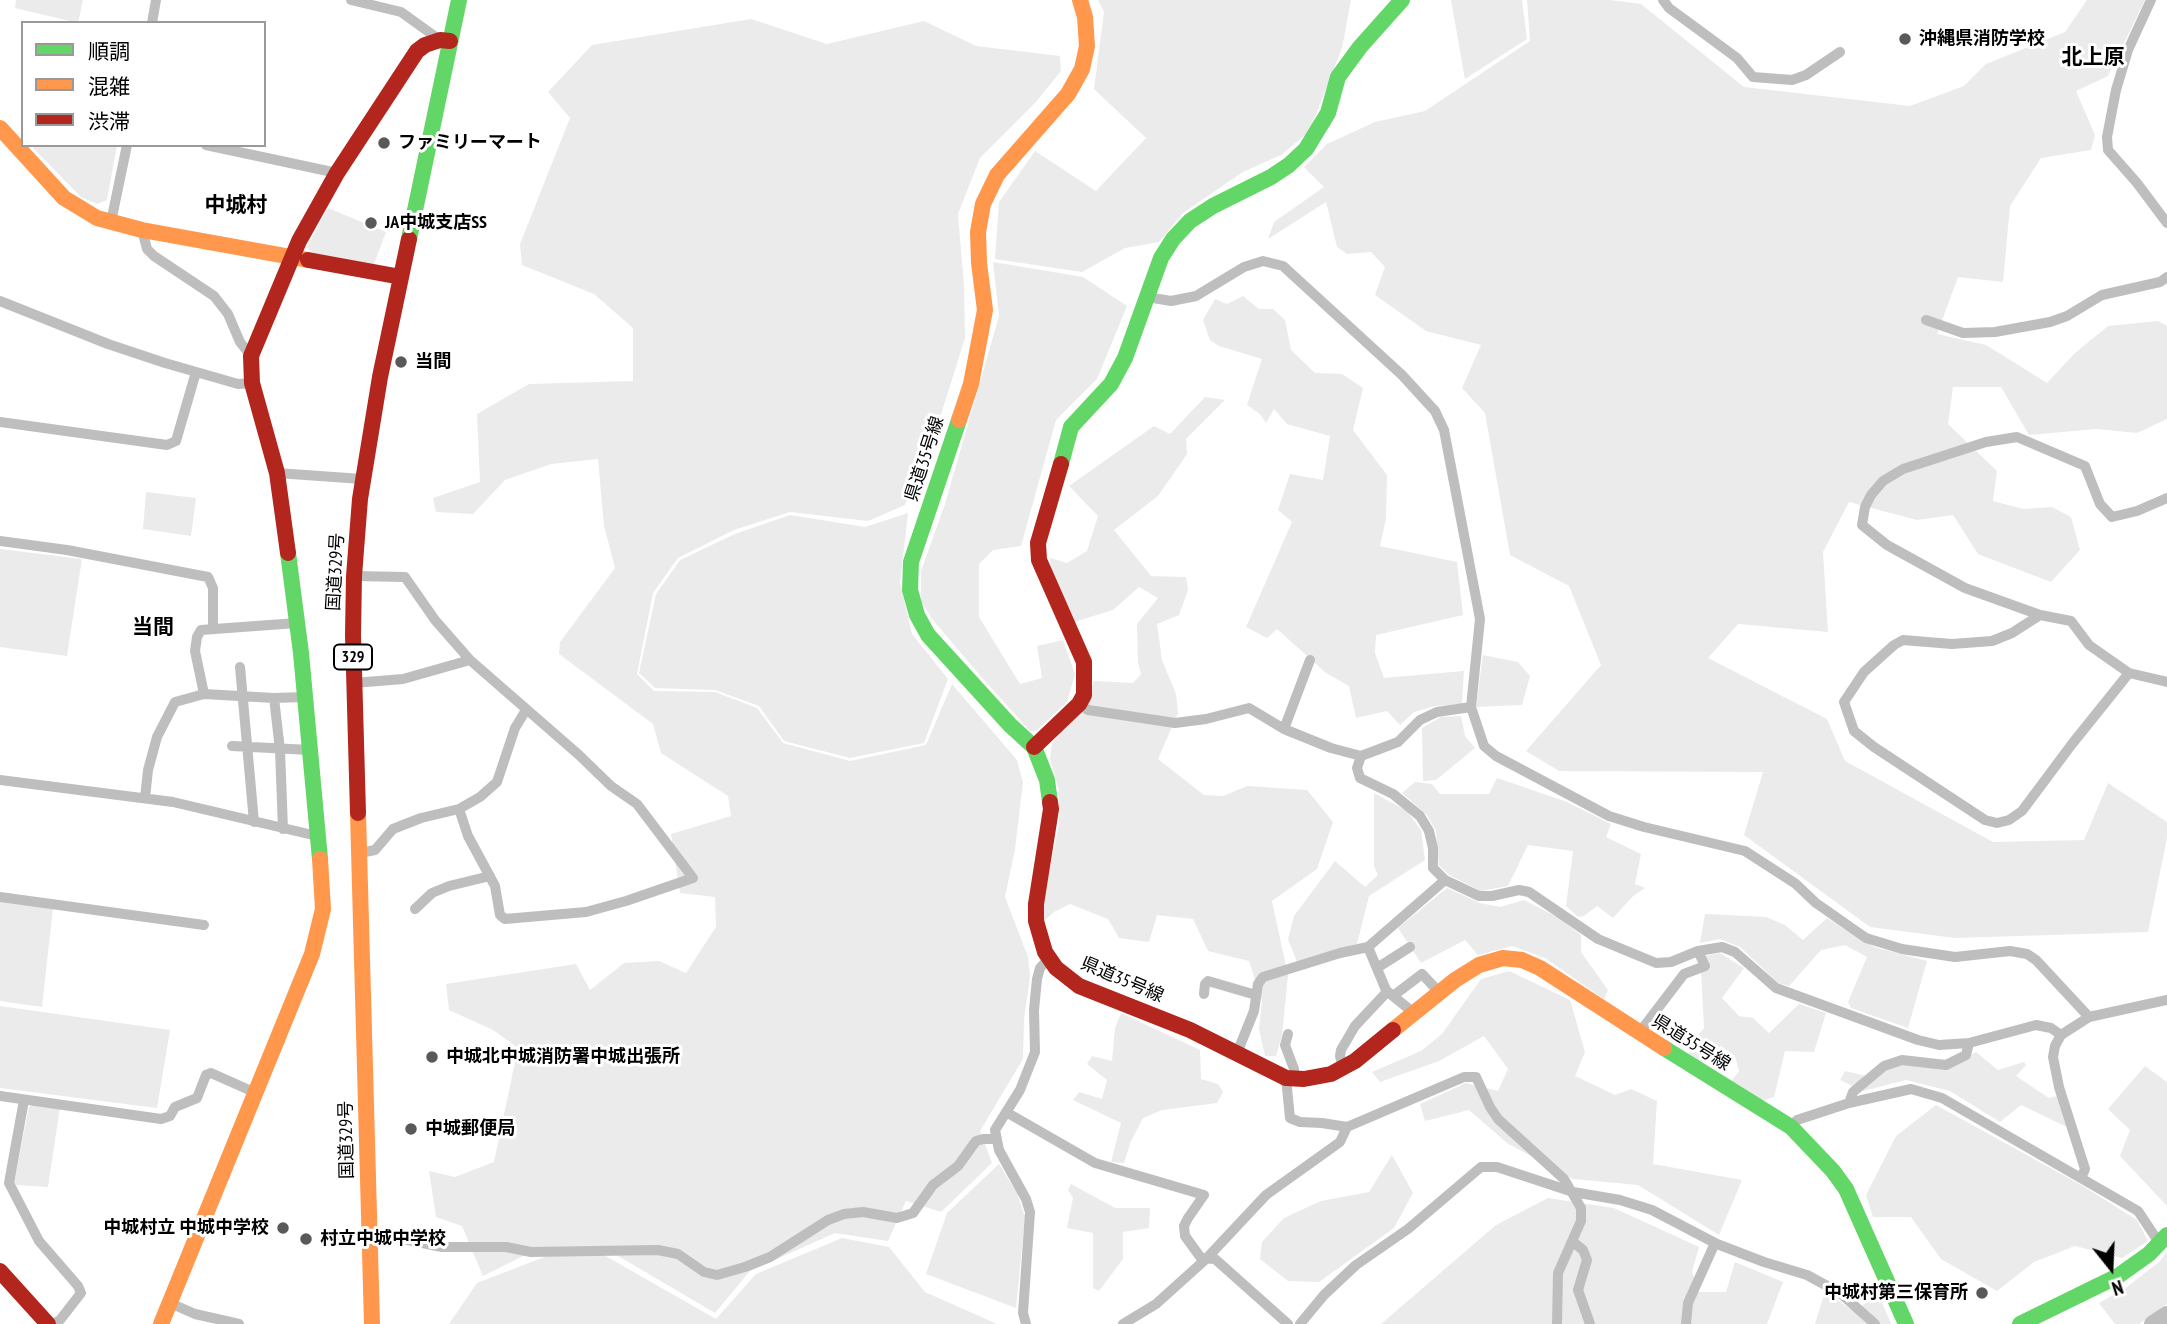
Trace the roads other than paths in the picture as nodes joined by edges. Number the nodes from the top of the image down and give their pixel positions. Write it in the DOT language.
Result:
graph roads {
  1 [pos="156,0"];
  2 [pos="351,0"];
  3 [pos="458,0"];
  4 [pos="1080,0"];
  5 [pos="1402,0"];
  6 [pos="1663,0"];
  7 [pos="2151,0"];
  8 [pos="152,21"];
  9 [pos="445,40"];
  10 [pos="1840,52"];
  11 [pos="0,128"];
  12 [pos="127,147"];
  13 [pos="215,147"];
  14 [pos="337,173"];
  15 [pos="111,222"];
  16 [pos="2167,223"];
  17 [pos="142,230"];
  18 [pos="292,257"];
  19 [pos="401,277"];
  20 [pos="2167,277"];
  21 [pos="1147,297"];
  22 [pos="0,301"];
  23 [pos="1926,320"];
  24 [pos="251,356"];
  25 [pos="196,372"];
  26 [pos="252,383"];
  27 [pos="0,422"];
  28 [pos="277,473"];
  29 [pos="362,479"];
  30 [pos="2167,498"];
  31 [pos="0,541"];
  32 [pos="354,576"];
  33 [pos="2040,615"];
  34 [pos="297,623"];
  35 [pos="213,628"];
  36 [pos="470,660"];
  37 [pos="1310,660"];
  38 [pos="240,667"];
  39 [pos="2129,673"];
  40 [pos="2167,682"];
  41 [pos="354,683"];
  42 [pos="204,694"];
  43 [pos="243,696"];
  44 [pos="305,697"];
  45 [pos="274,698"];
  46 [pos="1079,704"];
  47 [pos="1471,707"];
  48 [pos="526,710"];
  49 [pos="1284,729"];
  50 [pos="232,746"];
  51 [pos="247,747"];
  52 [pos="1034,747"];
  53 [pos="280,750"];
  54 [pos="310,750"];
  55 [pos="1361,756"];
  56 [pos="0,780"];
  57 [pos="145,798"];
  58 [pos="459,809"];
  59 [pos="254,822"];
  60 [pos="283,829"];
  61 [pos="317,836"];
  62 [pos="360,853"];
  63 [pos="490,876"];
  64 [pos="1445,880"];
  65 [pos="0,897"];
  66 [pos="415,909"];
  67 [pos="204,925"];
  68 [pos="1368,947"];
  69 [pos="1410,947"];
  70 [pos="1698,951"];
  71 [pos="1049,958"];
  72 [pos="1377,968"];
  73 [pos="1439,992"];
  74 [pos="1390,993"];
  75 [pos="1204,994"];
  76 [pos="1256,995"];
  77 [pos="2167,1000"];
  78 [pos="1414,1013"];
  79 [pos="2089,1017"];
  80 [pos="1639,1033"];
  81 [pos="1288,1034"];
  82 [pos="2060,1035"];
  83 [pos="1969,1043"];
  84 [pos="1237,1053"];
  85 [pos="1343,1068"];
  86 [pos="1290,1078"];
  87 [pos="256,1093"];
  88 [pos="0,1096"];
  89 [pos="24,1100"];
  90 [pos="1849,1103"];
  91 [pos="1006,1112"];
  92 [pos="1347,1127"];
  93 [pos="1791,1128"];
  94 [pos="995,1139"];
  95 [pos="2081,1176"];
  96 [pos="1573,1192"];
  97 [pos="369,1232"];
  98 [pos="2163,1240"];
  99 [pos="1573,1242"];
  100 [pos="1715,1243"];
  101 [pos="1206,1259"];
  102 [pos="0,1271"];
  103 [pos="170,1303"];
  104 [pos="48,1324"];
  105 [pos="54,1324"];
  106 [pos="161,1324"];
  107 [pos="239,1324"];
  108 [pos="365,1324"];
  109 [pos="372,1324"];
  110 [pos="1026,1324"];
  111 [pos="1123,1324"];
  112 [pos="1288,1324"];
  113 [pos="1300,1324"];
  114 [pos="1557,1324"];
  115 [pos="1590,1324"];
  116 [pos="1686,1324"];
  117 [pos="1875,1324"];
  118 [pos="1906,1324"];
  119 [pos="2020,1324"];
  1 -- 8 [label="street"];
  2 -- 9 [label="street"];
  3 -- 9 [label="main road, 国道329号 / 329"];
  4 -- 52 [label="main road, 県道35号線"];
  5 -- 21 [label="main road"];
  6 -- 10 [label="street"];
  7 -- 16 [label="street"];
  9 -- 14 [label="main road"];
  9 -- 19 [label="main road, 国道329号 / 329"];
  11 -- 15 [label="main road"];
  12 -- 15 [label="street"];
  13 -- 14 [label="street"];
  14 -- 18 [label="main road"];
  15 -- 17 [label="main road"];
  17 -- 18 [label="main road"];
  17 -- 24 [label="street"];
  18 -- 19 [label="main road"];
  18 -- 24 [label="main road"];
  19 -- 29 [label="main road, 国道329号 / 329"];
  20 -- 23 [label="street"];
  21 -- 46 [label="main road"];
  21 -- 47 [label="street"];
  22 -- 25 [label="street"];
  24 -- 26 [label="main road"];
  25 -- 26 [label="street"];
  25 -- 27 [label="street"];
  26 -- 28 [label="main road"];
  28 -- 29 [label="street"];
  28 -- 34 [label="main road"];
  29 -- 32 [label="main road, 国道329号 / 329"];
  30 -- 33 [label="street"];
  31 -- 35 [label="street"];
  32 -- 36 [label="street"];
  32 -- 41 [label="main road, 国道329号 / 329"];
  33 -- 39 [label="street"];
  33 -- 39 [label="street"];
  34 -- 35 [label="street"];
  34 -- 44 [label="main road"];
  35 -- 42 [label="street"];
  36 -- 41 [label="street"];
  36 -- 48 [label="street"];
  37 -- 49 [label="street"];
  38 -- 43 [label="street"];
  39 -- 40 [label="street"];
  41 -- 62 [label="main road, 国道329号 / 329"];
  42 -- 43 [label="street"];
  42 -- 57 [label="street"];
  43 -- 45 [label="street"];
  43 -- 51 [label="street"];
  44 -- 45 [label="street"];
  44 -- 54 [label="main road"];
  45 -- 53 [label="street"];
  46 -- 49 [label="street"];
  46 -- 52 [label="main road"];
  47 -- 55 [label="street"];
  47 -- 79 [label="street"];
  48 -- 58 [label="street"];
  48 -- 63 [label="street"];
  49 -- 55 [label="street"];
  50 -- 51 [label="street"];
  51 -- 53 [label="street"];
  51 -- 59 [label="street"];
  52 -- 71 [label="main road, 県道35号線"];
  53 -- 54 [label="street"];
  53 -- 60 [label="street"];
  54 -- 61 [label="main road"];
  55 -- 64 [label="street"];
  56 -- 57 [label="street"];
  57 -- 59 [label="street"];
  58 -- 62 [label="street"];
  58 -- 63 [label="street"];
  59 -- 60 [label="street"];
  60 -- 61 [label="street"];
  61 -- 87 [label="main road"];
  62 -- 97 [label="main road, 国道329号 / 329"];
  63 -- 66 [label="street"];
  64 -- 68 [label="street"];
  64 -- 70 [label="street"];
  65 -- 67 [label="street"];
  68 -- 72 [label="street"];
  68 -- 76 [label="street"];
  69 -- 72 [label="street"];
  70 -- 80 [label="street"];
  70 -- 83 [label="street"];
  71 -- 84 [label="main road, 県道35号線"];
  71 -- 91 [label="street"];
  72 -- 74 [label="street"];
  73 -- 74 [label="street"];
  73 -- 78 [label="main road, 県道35号線"];
  73 -- 80 [label="main road, 県道35号線"];
  74 -- 78 [label="street"];
  74 -- 85 [label="street"];
  75 -- 76 [label="street"];
  76 -- 84 [label="street"];
  77 -- 79 [label="street"];
  78 -- 85 [label="main road, 県道35号線"];
  79 -- 82 [label="street"];
  80 -- 93 [label="main road, 県道35号線"];
  81 -- 86 [label="street"];
  82 -- 83 [label="street"];
  82 -- 95 [label="street"];
  83 -- 90 [label="street"];
  84 -- 86 [label="main road, 県道35号線"];
  85 -- 86 [label="main road, 県道35号線"];
  86 -- 92 [label="street"];
  87 -- 89 [label="street"];
  87 -- 103 [label="main road"];
  88 -- 89 [label="street"];
  89 -- 105 [label="street"];
  90 -- 93 [label="street"];
  90 -- 95 [label="street"];
  91 -- 94 [label="street"];
  91 -- 101 [label="street"];
  92 -- 96 [label="street"];
  92 -- 101 [label="street"];
  93 -- 118 [label="main road, 県道35号線"];
  94 -- 97 [label="street"];
  94 -- 110 [label="street"];
  95 -- 98 [label="street"];
  96 -- 99 [label="street"];
  96 -- 100 [label="street"];
  96 -- 113 [label="street"];
  97 -- 109 [label="main road, 国道329号 / 329"];
  98 -- 119 [label="main road"];
  99 -- 114 [label="street"];
  99 -- 115 [label="street"];
  100 -- 116 [label="street"];
  100 -- 117 [label="street"];
  101 -- 111 [label="street"];
  101 -- 112 [label="street"];
  102 -- 104 [label="main road"];
  103 -- 106 [label="main road"];
  103 -- 107 [label="street"];
  108 -- 109 [label="street"];
}
